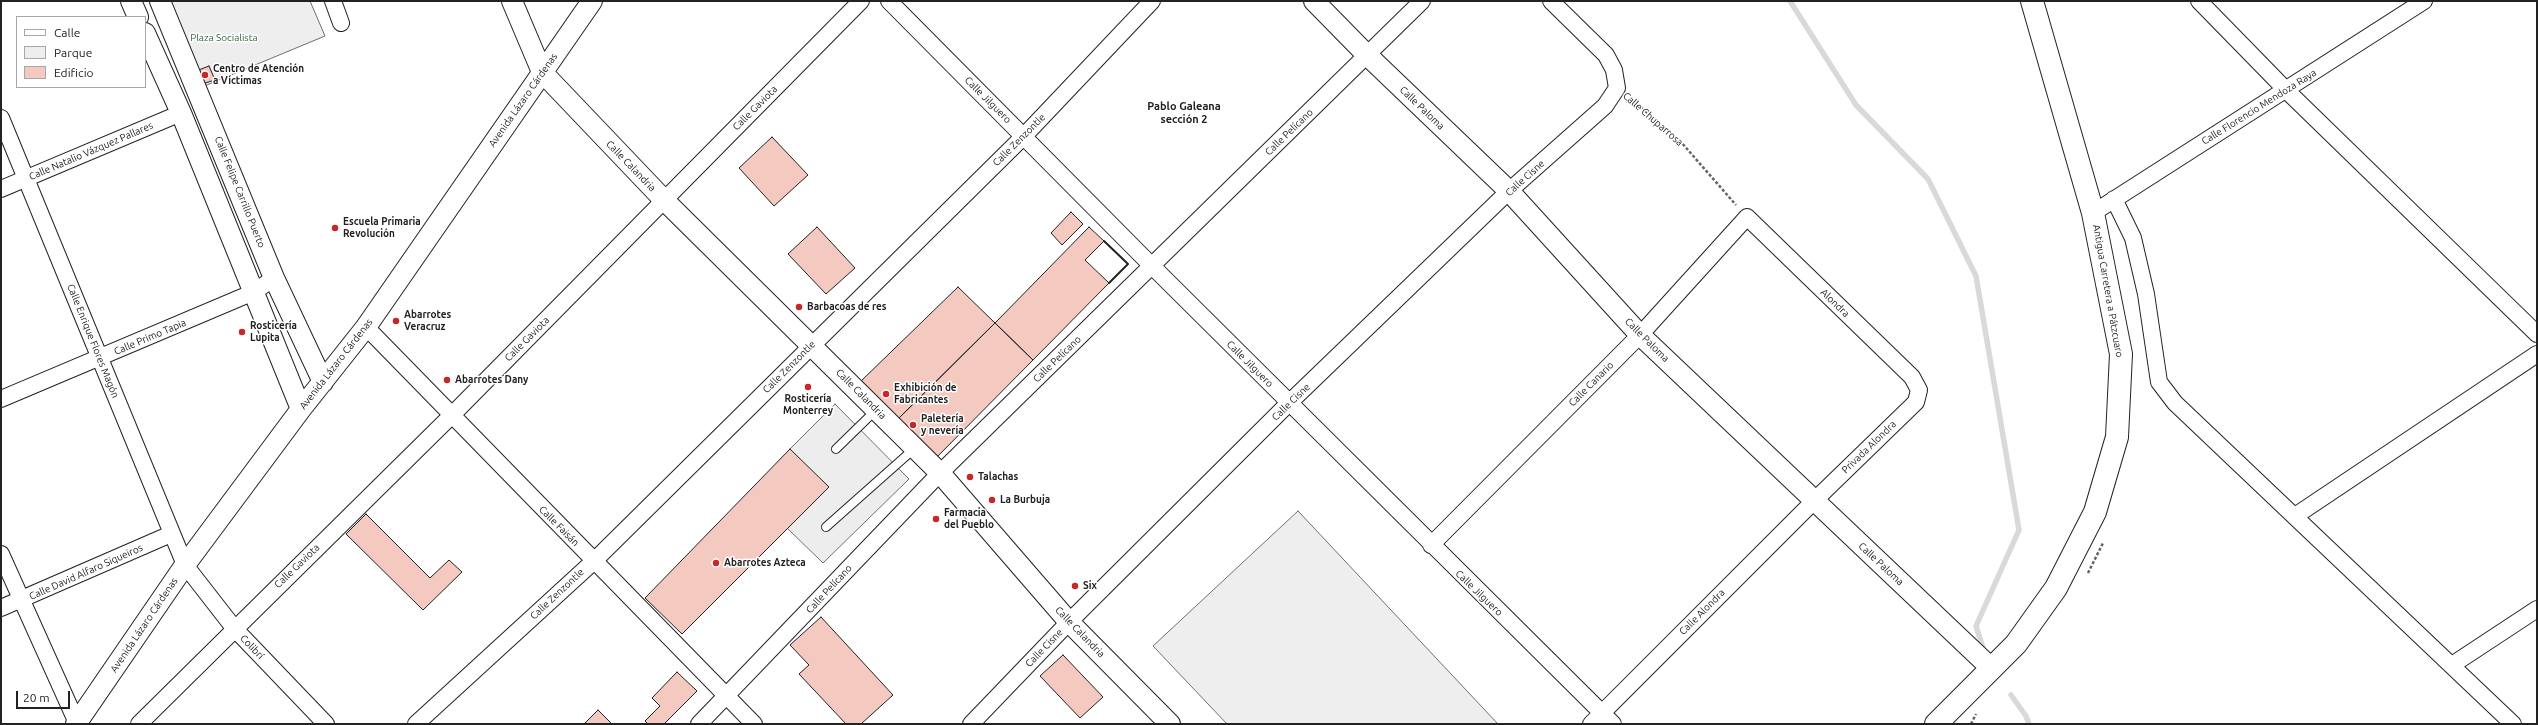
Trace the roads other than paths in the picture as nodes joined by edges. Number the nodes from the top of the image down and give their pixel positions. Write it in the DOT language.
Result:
graph roads {
  1 [pos="131,1"];
  2 [pos="160,1"];
  3 [pos="333,1"];
  4 [pos="512,1"];
  5 [pos="592,1"];
  6 [pos="861,1"];
  7 [pos="889,1"];
  8 [pos="1152,1"];
  9 [pos="1314,1"];
  10 [pos="1422,1"];
  11 [pos="1551,1"];
  12 [pos="2032,1"];
  13 [pos="2199,1"];
  14 [pos="2424,1"];
  15 [pos="138,16"];
  16 [pos="341,23"];
  17 [pos="146,35"];
  18 [pos="1367,55"];
  19 [pos="542,72"];
  20 [pos="1617,88"];
  21 [pos="2286,90"];
  22 [pos="180,113"];
  23 [pos="1,118"];
  24 [pos="1024,136"];
  25 [pos="26,179"];
  26 [pos="1,189"];
  27 [pos="1510,191"];
  28 [pos="2114,199"];
  29 [pos="664,200"];
  30 [pos="2094,213"];
  31 [pos="1747,218"];
  32 [pos="1152,266"];
  33 [pos="274,278"];
  34 [pos="254,292"];
  35 [pos="366,327"];
  36 [pos="2537,334"];
  37 [pos="1640,335"];
  38 [pos="812,345"];
  39 [pos="2537,354"];
  40 [pos="101,358"];
  41 [pos="322,382"];
  42 [pos="1919,390"];
  43 [pos="1,399"];
  44 [pos="1289,403"];
  45 [pos="301,409"];
  46 [pos="876,409"];
  47 [pos="451,416"];
  48 [pos="915,448"];
  49 [pos="836,449"];
  50 [pos="940,473"];
  51 [pos="1814,501"];
  52 [pos="2296,516"];
  53 [pos="826,526"];
  54 [pos="171,534"];
  55 [pos="1431,545"];
  56 [pos="1,554"];
  57 [pos="594,560"];
  58 [pos="185,565"];
  59 [pos="20,601"];
  60 [pos="1,608"];
  61 [pos="2537,609"];
  62 [pos="1069,622"];
  63 [pos="234,628"];
  64 [pos="2452,665"];
  65 [pos="1992,669"];
  66 [pos="728,696"];
  67 [pos="1602,720"];
  68 [pos="77,724"];
  69 [pos="139,724"];
  70 [pos="326,724"];
  71 [pos="416,724"];
  72 [pos="699,724"];
  73 [pos="754,724"];
  74 [pos="971,724"];
  75 [pos="1170,724"];
  76 [pos="1936,724"];
  77 [pos="2513,724"];
  1 -- 15 [label="street"];
  2 -- 33 [label="street, Calle Felipe Carrillo Puerto"];
  3 -- 16 [label="street"];
  4 -- 19 [label="street"];
  5 -- 19 [label="street, Avenida Lázaro Cárdenas"];
  6 -- 29 [label="street, Calle Gaviota"];
  7 -- 24 [label="street, Calle Jilguero"];
  8 -- 24 [label="street, Calle Zenzontle"];
  9 -- 18 [label="street, Calle Paloma"];
  10 -- 18 [label="street, Calle Pelícano"];
  11 -- 20 [label="street, Calle Chuparrosa"];
  12 -- 30 [label="main road, Antigua Carretera a Pátzcuaro"];
  13 -- 21 [label="street"];
  14 -- 21 [label="street, Calle Florencio Mendoza Raya"];
  17 -- 22 [label="street"];
  18 -- 27 [label="street, Calle Paloma"];
  18 -- 32 [label="street, Calle Pelícano"];
  19 -- 29 [label="street, Calle Calandria"];
  19 -- 35 [label="street, Avenida Lázaro Cárdenas"];
  20 -- 27 [label="street, Calle Cisne"];
  21 -- 28 [label="street, Calle Florencio Mendoza Raya"];
  21 -- 36 [label="street"];
  22 -- 25 [label="street, Calle Natalio Vázquez Pallares"];
  22 -- 34 [label="street"];
  23 -- 25 [label="street, Calle Enrique Flores Magón"];
  24 -- 32 [label="street, Calle Jilguero"];
  24 -- 38 [label="street, Calle Zenzontle"];
  25 -- 26 [label="street, Calle Natalio Vázquez Pallares"];
  25 -- 40 [label="street, Calle Enrique Flores Magón"];
  27 -- 37 [label="street, Calle Paloma"];
  27 -- 44 [label="street, Calle Cisne"];
  28 -- 30 [label="street, Calle Florencio Mendoza Raya"];
  28 -- 52 [label="street"];
  29 -- 38 [label="street, Calle Calandria"];
  29 -- 47 [label="street, Calle Gaviota"];
  30 -- 65 [label="main road, Antigua Carretera a Pátzcuaro"];
  31 -- 37 [label="street, Calle Canario"];
  31 -- 42 [label="street, Alondra"];
  32 -- 44 [label="street, Calle Jilguero"];
  32 -- 50 [label="street, Calle Pelícano"];
  33 -- 34 [label="street, Calle Primo Tapia"];
  33 -- 41 [label="street, Calle Felipe Carrillo Puerto"];
  34 -- 40 [label="street, Calle Primo Tapia"];
  34 -- 45 [label="street"];
  35 -- 41 [label="street, Avenida Lázaro Cárdenas"];
  35 -- 47 [label="street, Calle Faisán"];
  37 -- 51 [label="street, Calle Paloma"];
  37 -- 55 [label="street, Calle Canario"];
  38 -- 46 [label="street, Calle Calandria"];
  38 -- 57 [label="street, Calle Zenzontle"];
  39 -- 52 [label="street"];
  40 -- 43 [label="street, Calle Primo Tapia"];
  40 -- 54 [label="street, Calle Enrique Flores Magón"];
  41 -- 45 [label="street, Avenida Lázaro Cárdenas"];
  42 -- 51 [label="street, Privada Alondra"];
  44 -- 55 [label="street, Calle Jilguero"];
  44 -- 62 [label="street, Calle Cisne"];
  45 -- 58 [label="street, Avenida Lázaro Cárdenas"];
  46 -- 48 [label="street, Calle Calandria"];
  46 -- 49 [label="lane"];
  47 -- 57 [label="street, Calle Faisán"];
  47 -- 63 [label="street, Calle Gaviota"];
  48 -- 50 [label="street, Calle Calandria"];
  48 -- 53 [label="lane"];
  50 -- 62 [label="street, Calle Calandria"];
  50 -- 66 [label="street, Calle Pelícano"];
  51 -- 65 [label="street, Calle Paloma"];
  51 -- 67 [label="street, Calle Alondra"];
  52 -- 64 [label="street"];
  54 -- 58 [label="street, Calle Enrique Flores Magón"];
  54 -- 59 [label="street, Calle David Alfaro Siqueiros"];
  55 -- 67 [label="street, Calle Jilguero"];
  56 -- 59 [label="street"];
  57 -- 66 [label="street, Calle Faisán"];
  57 -- 71 [label="street, Calle Zenzontle"];
  58 -- 63 [label="street, Colibrí"];
  58 -- 68 [label="street, Avenida Lázaro Cárdenas"];
  59 -- 60 [label="street, Calle David Alfaro Siqueiros"];
  59 -- 68 [label="street"];
  61 -- 64 [label="street"];
  62 -- 74 [label="street, Calle Cisne"];
  62 -- 75 [label="street, Calle Calandria"];
  63 -- 69 [label="street, Calle Gaviota"];
  63 -- 70 [label="street, Colibrí"];
  64 -- 77 [label="street"];
  65 -- 76 [label="main road, Antigua Carretera a Pátzcuaro"];
  66 -- 72 [label="street, Calle Pelícano"];
  66 -- 73 [label="street, Calle Faisán"];
}
